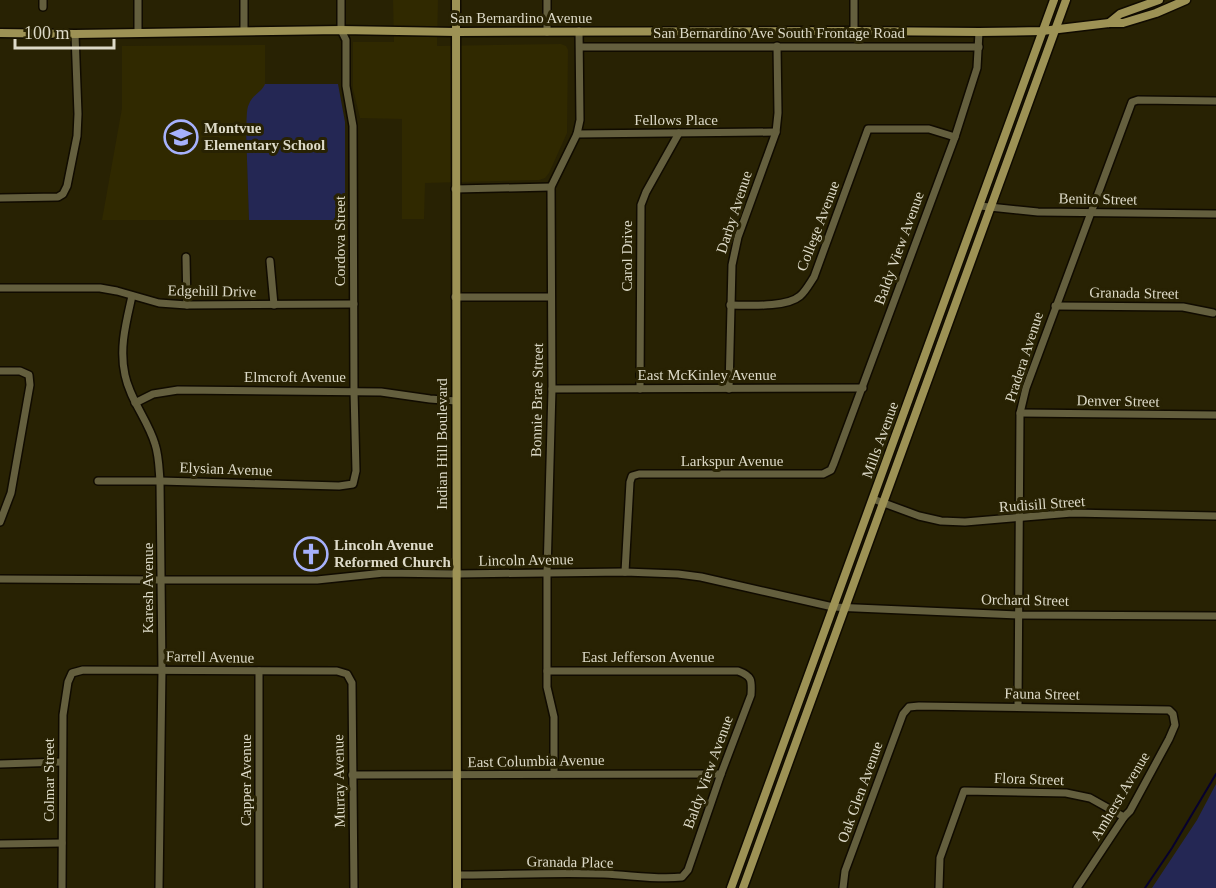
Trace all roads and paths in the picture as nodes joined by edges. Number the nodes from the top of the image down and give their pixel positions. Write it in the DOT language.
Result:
graph roads {
  1 [pos="138,0"];
  2 [pos="244,0"];
  3 [pos="341,0"];
  4 [pos="456,0"];
  5 [pos="547,0"];
  6 [pos="854,0"];
  7 [pos="1054,0"];
  8 [pos="1066,0"];
  9 [pos="1159,0"];
  10 [pos="1186,0"];
  11 [pos="1108,23"];
  12 [pos="244,30"];
  13 [pos="341,30"];
  14 [pos="854,30"];
  15 [pos="1055,30"];
  16 [pos="579,31"];
  17 [pos="1042,31"];
  18 [pos="138,32"];
  19 [pos="456,32"];
  20 [pos="547,32"];
  21 [pos="979,32"];
  22 [pos="0,33"];
  23 [pos="75,34"];
  24 [pos="777,46"];
  25 [pos="579,47"];
  26 [pos="979,47"];
  27 [pos="1216,101"];
  28 [pos="776,132"];
  29 [pos="679,133"];
  30 [pos="577,134"];
  31 [pos="955,137"];
  32 [pos="550,187"];
  33 [pos="455,189"];
  34 [pos="0,198"];
  35 [pos="980,206"];
  36 [pos="991,207"];
  37 [pos="1090,212"];
  38 [pos="1216,214"];
  39 [pos="186,257"];
  40 [pos="270,261"];
  41 [pos="0,288"];
  42 [pos="132,296"];
  43 [pos="455,297"];
  44 [pos="551,297"];
  45 [pos="354,304"];
  46 [pos="187,305"];
  47 [pos="274,305"];
  48 [pos="730,305"];
  49 [pos="1055,306"];
  50 [pos="1213,313"];
  51 [pos="0,371"];
  52 [pos="863,388"];
  53 [pos="552,389"];
  54 [pos="640,389"];
  55 [pos="729,389"];
  56 [pos="354,391"];
  57 [pos="456,401"];
  58 [pos="135,403"];
  59 [pos="1020,413"];
  60 [pos="1216,415"];
  61 [pos="831,470"];
  62 [pos="98,481"];
  63 [pos="160,481"];
  64 [pos="353,484"];
  65 [pos="873,499"];
  66 [pos="884,503"];
  67 [pos="1216,516"];
  68 [pos="1019,518"];
  69 [pos="0,522"];
  70 [pos="625,572"];
  71 [pos="547,573"];
  72 [pos="456,574"];
  73 [pos="0,579"];
  74 [pos="162,580"];
  75 [pos="833,607"];
  76 [pos="844,608"];
  77 [pos="1018,615"];
  78 [pos="1216,616"];
  79 [pos="162,670"];
  80 [pos="547,670"];
  81 [pos="259,671"];
  82 [pos="72,673"];
  83 [pos="347,674"];
  84 [pos="747,674"];
  85 [pos="909,707"];
  86 [pos="1018,707"];
  87 [pos="1173,714"];
  88 [pos="62,762"];
  89 [pos="0,764"];
  90 [pos="554,774"];
  91 [pos="721,774"];
  92 [pos="352,775"];
  93 [pos="456,776"];
  94 [pos="1124,817"];
  95 [pos="62,843"];
  96 [pos="0,844"];
  97 [pos="457,875"];
  98 [pos="682,877"];
  99 [pos="62,888"];
  100 [pos="159,888"];
  101 [pos="259,888"];
  102 [pos="354,888"];
  103 [pos="457,888"];
  104 [pos="733,888"];
  105 [pos="743,888"];
  106 [pos="843,888"];
  107 [pos="939,888"];
  108 [pos="1077,888"];
  1 -- 18 [label="street"];
  2 -- 12 [label="street"];
  3 -- 13 [label="street, Cordova Street"];
  4 -- 19 [label="main road, Indian Hill Boulevard"];
  5 -- 20 [label="street"];
  6 -- 14 [label="street"];
  7 -- 17 [label="main road, Mills Avenue"];
  8 -- 15 [label="main road, Mills Avenue"];
  9 -- 11 [label="main road"];
  10 -- 11 [label="main road, San Bernardino Avenue"];
  11 -- 15 [label="main road, San Bernardino Avenue"];
  12 -- 13 [label="main road, San Bernardino Avenue"];
  12 -- 18 [label="main road, San Bernardino Avenue"];
  13 -- 19 [label="main road, San Bernardino Avenue"];
  13 -- 45 [label="street, Cordova Street"];
  14 -- 16 [label="main road, San Bernardino Avenue"];
  14 -- 21 [label="main road, San Bernardino Avenue"];
  15 -- 17 [label="main road, San Bernardino Avenue"];
  15 -- 36 [label="main road, Mills Avenue"];
  16 -- 20 [label="main road, San Bernardino Avenue"];
  16 -- 25 [label="street, Bonnie Brae Street"];
  17 -- 21 [label="main road, San Bernardino Avenue"];
  17 -- 35 [label="main road, Mills Avenue"];
  18 -- 23 [label="main road, San Bernardino Avenue"];
  19 -- 20 [label="main road, San Bernardino Avenue"];
  19 -- 33 [label="main road, Indian Hill Boulevard"];
  21 -- 26 [label="street, Baldy View Avenue"];
  22 -- 23 [label="main road, San Bernardino Avenue"];
  23 -- 34 [label="street"];
  24 -- 25 [label="street, San Bernardino Ave South Frontage Road"];
  24 -- 26 [label="street, San Bernardino Ave South Frontage Road"];
  24 -- 28 [label="street, Darby Avenue"];
  25 -- 30 [label="street, Bonnie Brae Street"];
  26 -- 31 [label="street, Baldy View Avenue"];
  27 -- 37 [label="street, Pradera Avenue"];
  28 -- 29 [label="street, Fellows Place"];
  28 -- 48 [label="street, Darby Avenue"];
  29 -- 30 [label="street, Fellows Place"];
  29 -- 54 [label="street, Carol Drive"];
  30 -- 32 [label="street, Bonnie Brae Street"];
  31 -- 48 [label="street, College Avenue"];
  31 -- 52 [label="street, Baldy View Avenue"];
  32 -- 33 [label="street"];
  32 -- 44 [label="street, Bonnie Brae Street"];
  33 -- 43 [label="main road, Indian Hill Boulevard"];
  35 -- 36 [label="street, Benito Street"];
  35 -- 65 [label="main road, Mills Avenue"];
  36 -- 37 [label="street, Benito Street"];
  36 -- 66 [label="main road, Mills Avenue"];
  37 -- 38 [label="street, Benito Street"];
  37 -- 49 [label="street, Pradera Avenue"];
  39 -- 46 [label="street"];
  40 -- 47 [label="street"];
  41 -- 42 [label="street, Edgehill Drive"];
  42 -- 46 [label="street, Edgehill Drive"];
  42 -- 58 [label="street, Karesh Avenue"];
  43 -- 44 [label="street"];
  43 -- 57 [label="main road, Indian Hill Boulevard"];
  44 -- 53 [label="street, Bonnie Brae Street"];
  45 -- 47 [label="street, Edgehill Drive"];
  45 -- 56 [label="street, Cordova Street"];
  46 -- 47 [label="street, Edgehill Drive"];
  48 -- 55 [label="street, Darby Avenue"];
  49 -- 50 [label="street, Granada Street"];
  49 -- 59 [label="street, Pradera Avenue"];
  51 -- 69 [label="street"];
  52 -- 55 [label="street, East McKinley Avenue"];
  52 -- 61 [label="street, Baldy View Avenue"];
  53 -- 54 [label="street, East McKinley Avenue"];
  53 -- 71 [label="street, Bonnie Brae Street"];
  54 -- 55 [label="street, East McKinley Avenue"];
  56 -- 57 [label="street, Elmcroft Avenue"];
  56 -- 58 [label="street, Elmcroft Avenue"];
  56 -- 64 [label="street, Cordova Street"];
  57 -- 72 [label="main road, Indian Hill Boulevard"];
  58 -- 63 [label="street, Karesh Avenue"];
  59 -- 60 [label="street, Denver Street"];
  59 -- 68 [label="street, Pradera Avenue"];
  61 -- 70 [label="street, Larkspur Avenue"];
  62 -- 63 [label="street, Elysian Avenue"];
  63 -- 64 [label="street, Elysian Avenue"];
  63 -- 74 [label="street, Karesh Avenue"];
  65 -- 66 [label="street, Rudisill Street"];
  65 -- 75 [label="main road, Mills Avenue"];
  66 -- 68 [label="street, Rudisill Street"];
  66 -- 76 [label="main road, Mills Avenue"];
  67 -- 68 [label="street, Rudisill Street"];
  68 -- 77 [label="street, Pradera Avenue"];
  70 -- 71 [label="street, Lincoln Avenue"];
  70 -- 75 [label="street, Lincoln Avenue"];
  71 -- 72 [label="street, Lincoln Avenue"];
  71 -- 80 [label="street, Bonnie Brae Street"];
  72 -- 74 [label="street, Lincoln Avenue"];
  72 -- 93 [label="main road, Indian Hill Boulevard"];
  73 -- 74 [label="street, Lincoln Avenue"];
  74 -- 79 [label="street, Karesh Avenue"];
  75 -- 76 [label="street, Orchard Street"];
  75 -- 104 [label="main road, Mills Avenue"];
  76 -- 77 [label="street, Orchard Street"];
  76 -- 105 [label="main road, Mills Avenue"];
  77 -- 78 [label="street, Orchard Street"];
  77 -- 86 [label="street, Pradera Avenue"];
  79 -- 81 [label="street, Farrell Avenue"];
  79 -- 82 [label="street, Farrell Avenue"];
  79 -- 100 [label="street, Karesh Avenue"];
  80 -- 84 [label="street, East Jefferson Avenue"];
  80 -- 90 [label="street, Bonnie Brae Street"];
  81 -- 83 [label="street, Farrell Avenue"];
  81 -- 101 [label="street, Capper Avenue"];
  82 -- 88 [label="street, Colmar Street"];
  83 -- 92 [label="street, Murray Avenue"];
  84 -- 91 [label="street, Baldy View Avenue"];
  85 -- 86 [label="street, Fauna Street"];
  85 -- 106 [label="street, Oak Glen Avenue"];
  86 -- 87 [label="street, Fauna Street"];
  87 -- 94 [label="street, Amherst Avenue"];
  88 -- 89 [label="street"];
  88 -- 95 [label="street, Colmar Street"];
  90 -- 91 [label="street, East Columbia Avenue"];
  90 -- 93 [label="street, East Columbia Avenue"];
  91 -- 98 [label="street, Baldy View Avenue"];
  92 -- 93 [label="street, East Columbia Avenue"];
  92 -- 102 [label="street, Murray Avenue"];
  93 -- 97 [label="main road, Indian Hill Boulevard"];
  94 -- 107 [label="street, Flora Street"];
  94 -- 108 [label="street, Amherst Avenue"];
  95 -- 96 [label="street"];
  95 -- 99 [label="street, Colmar Street"];
  97 -- 98 [label="street, Granada Place"];
  97 -- 103 [label="main road, Indian Hill Boulevard"];
}
